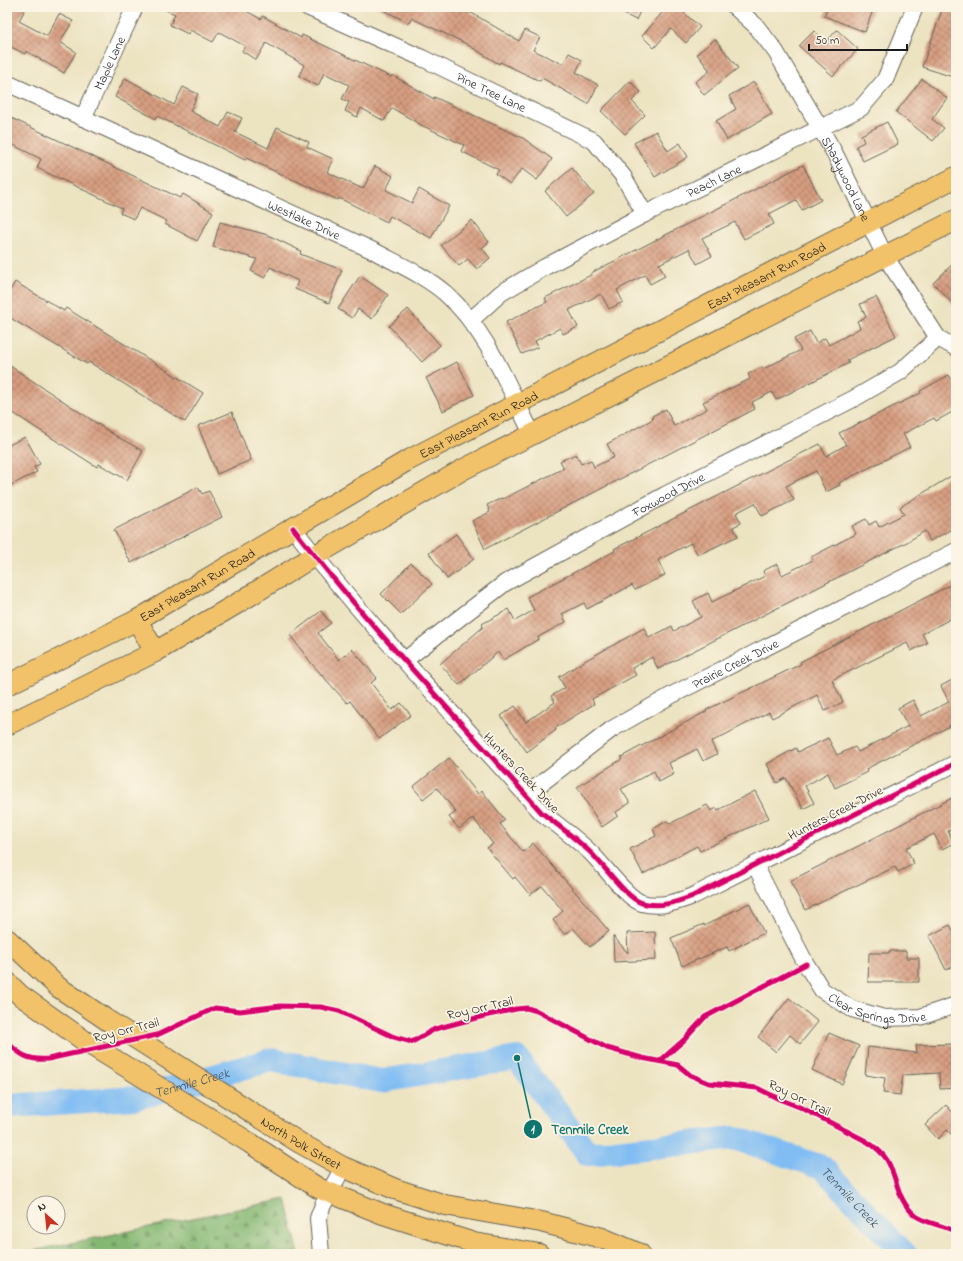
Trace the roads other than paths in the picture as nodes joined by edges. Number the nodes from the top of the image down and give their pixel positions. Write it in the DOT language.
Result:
graph roads {
  1 [pos="135,7"];
  2 [pos="307,7"];
  3 [pos="735,7"];
  4 [pos="915,7"];
  5 [pos="7,83"];
  6 [pos="83,118"];
  7 [pos="820,128"];
  8 [pos="956,176"];
  9 [pos="645,214"];
  10 [pos="956,220"];
  11 [pos="867,222"];
  12 [pos="885,256"];
  13 [pos="471,320"];
  14 [pos="938,338"];
  15 [pos="956,348"];
  16 [pos="517,404"];
  17 [pos="533,436"];
  18 [pos="293,528"];
  19 [pos="956,551"];
  20 [pos="314,556"];
  21 [pos="137,620"];
  22 [pos="155,652"];
  23 [pos="405,660"];
  24 [pos="7,685"];
  25 [pos="7,725"];
  26 [pos="956,763"];
  27 [pos="526,795"];
  28 [pos="755,864"];
  29 [pos="7,939"];
  30 [pos="7,982"];
  31 [pos="956,1005"];
  32 [pos="343,1167"];
  33 [pos="330,1193"];
  34 [pos="322,1254"];
  35 [pos="539,1254"];
  36 [pos="640,1254"];
  1 -- 6 [label="street, Maple Lane"];
  2 -- 9 [label="street, Pine Tree Lane"];
  3 -- 7 [label="street, Shadywood Lane"];
  4 -- 7 [label="street, Peach Lane"];
  5 -- 6 [label="street, Westlake Drive"];
  6 -- 13 [label="street, Westlake Drive"];
  7 -- 9 [label="street, Peach Lane"];
  7 -- 11 [label="street, Shadywood Lane"];
  8 -- 11 [label="main road, East Pleasant Run Road"];
  9 -- 13 [label="street, Peach Lane"];
  10 -- 12 [label="main road"];
  11 -- 12 [label="street, Shadywood Lane"];
  11 -- 16 [label="main road, East Pleasant Run Road"];
  12 -- 14 [label="street, Shadywood Lane"];
  12 -- 17 [label="main road"];
  13 -- 16 [label="street, Westlake Drive"];
  14 -- 15 [label="street, Shadywood Lane"];
  14 -- 23 [label="street, Foxwood Drive"];
  16 -- 17 [label="street, Westlake Drive"];
  16 -- 18 [label="main road, East Pleasant Run Road"];
  17 -- 20 [label="main road"];
  18 -- 20 [label="street, Hunters Creek Drive"];
  18 -- 21 [label="main road, East Pleasant Run Road"];
  19 -- 27 [label="street, Prairie Creek Drive"];
  20 -- 22 [label="main road"];
  20 -- 23 [label="street, Hunters Creek Drive"];
  21 -- 22 [label="main road"];
  21 -- 24 [label="main road, East Pleasant Run Road"];
  22 -- 25 [label="main road"];
  23 -- 27 [label="street, Hunters Creek Drive"];
  26 -- 28 [label="street, Hunters Creek Drive"];
  27 -- 28 [label="street, Hunters Creek Drive"];
  28 -- 31 [label="street, Clear Springs Drive"];
  29 -- 32 [label="main road, North Polk Street"];
  30 -- 33 [label="main road"];
  32 -- 33 [label="street"];
  32 -- 36 [label="main road, North Polk Street"];
  33 -- 34 [label="street"];
  33 -- 35 [label="main road"];
}
